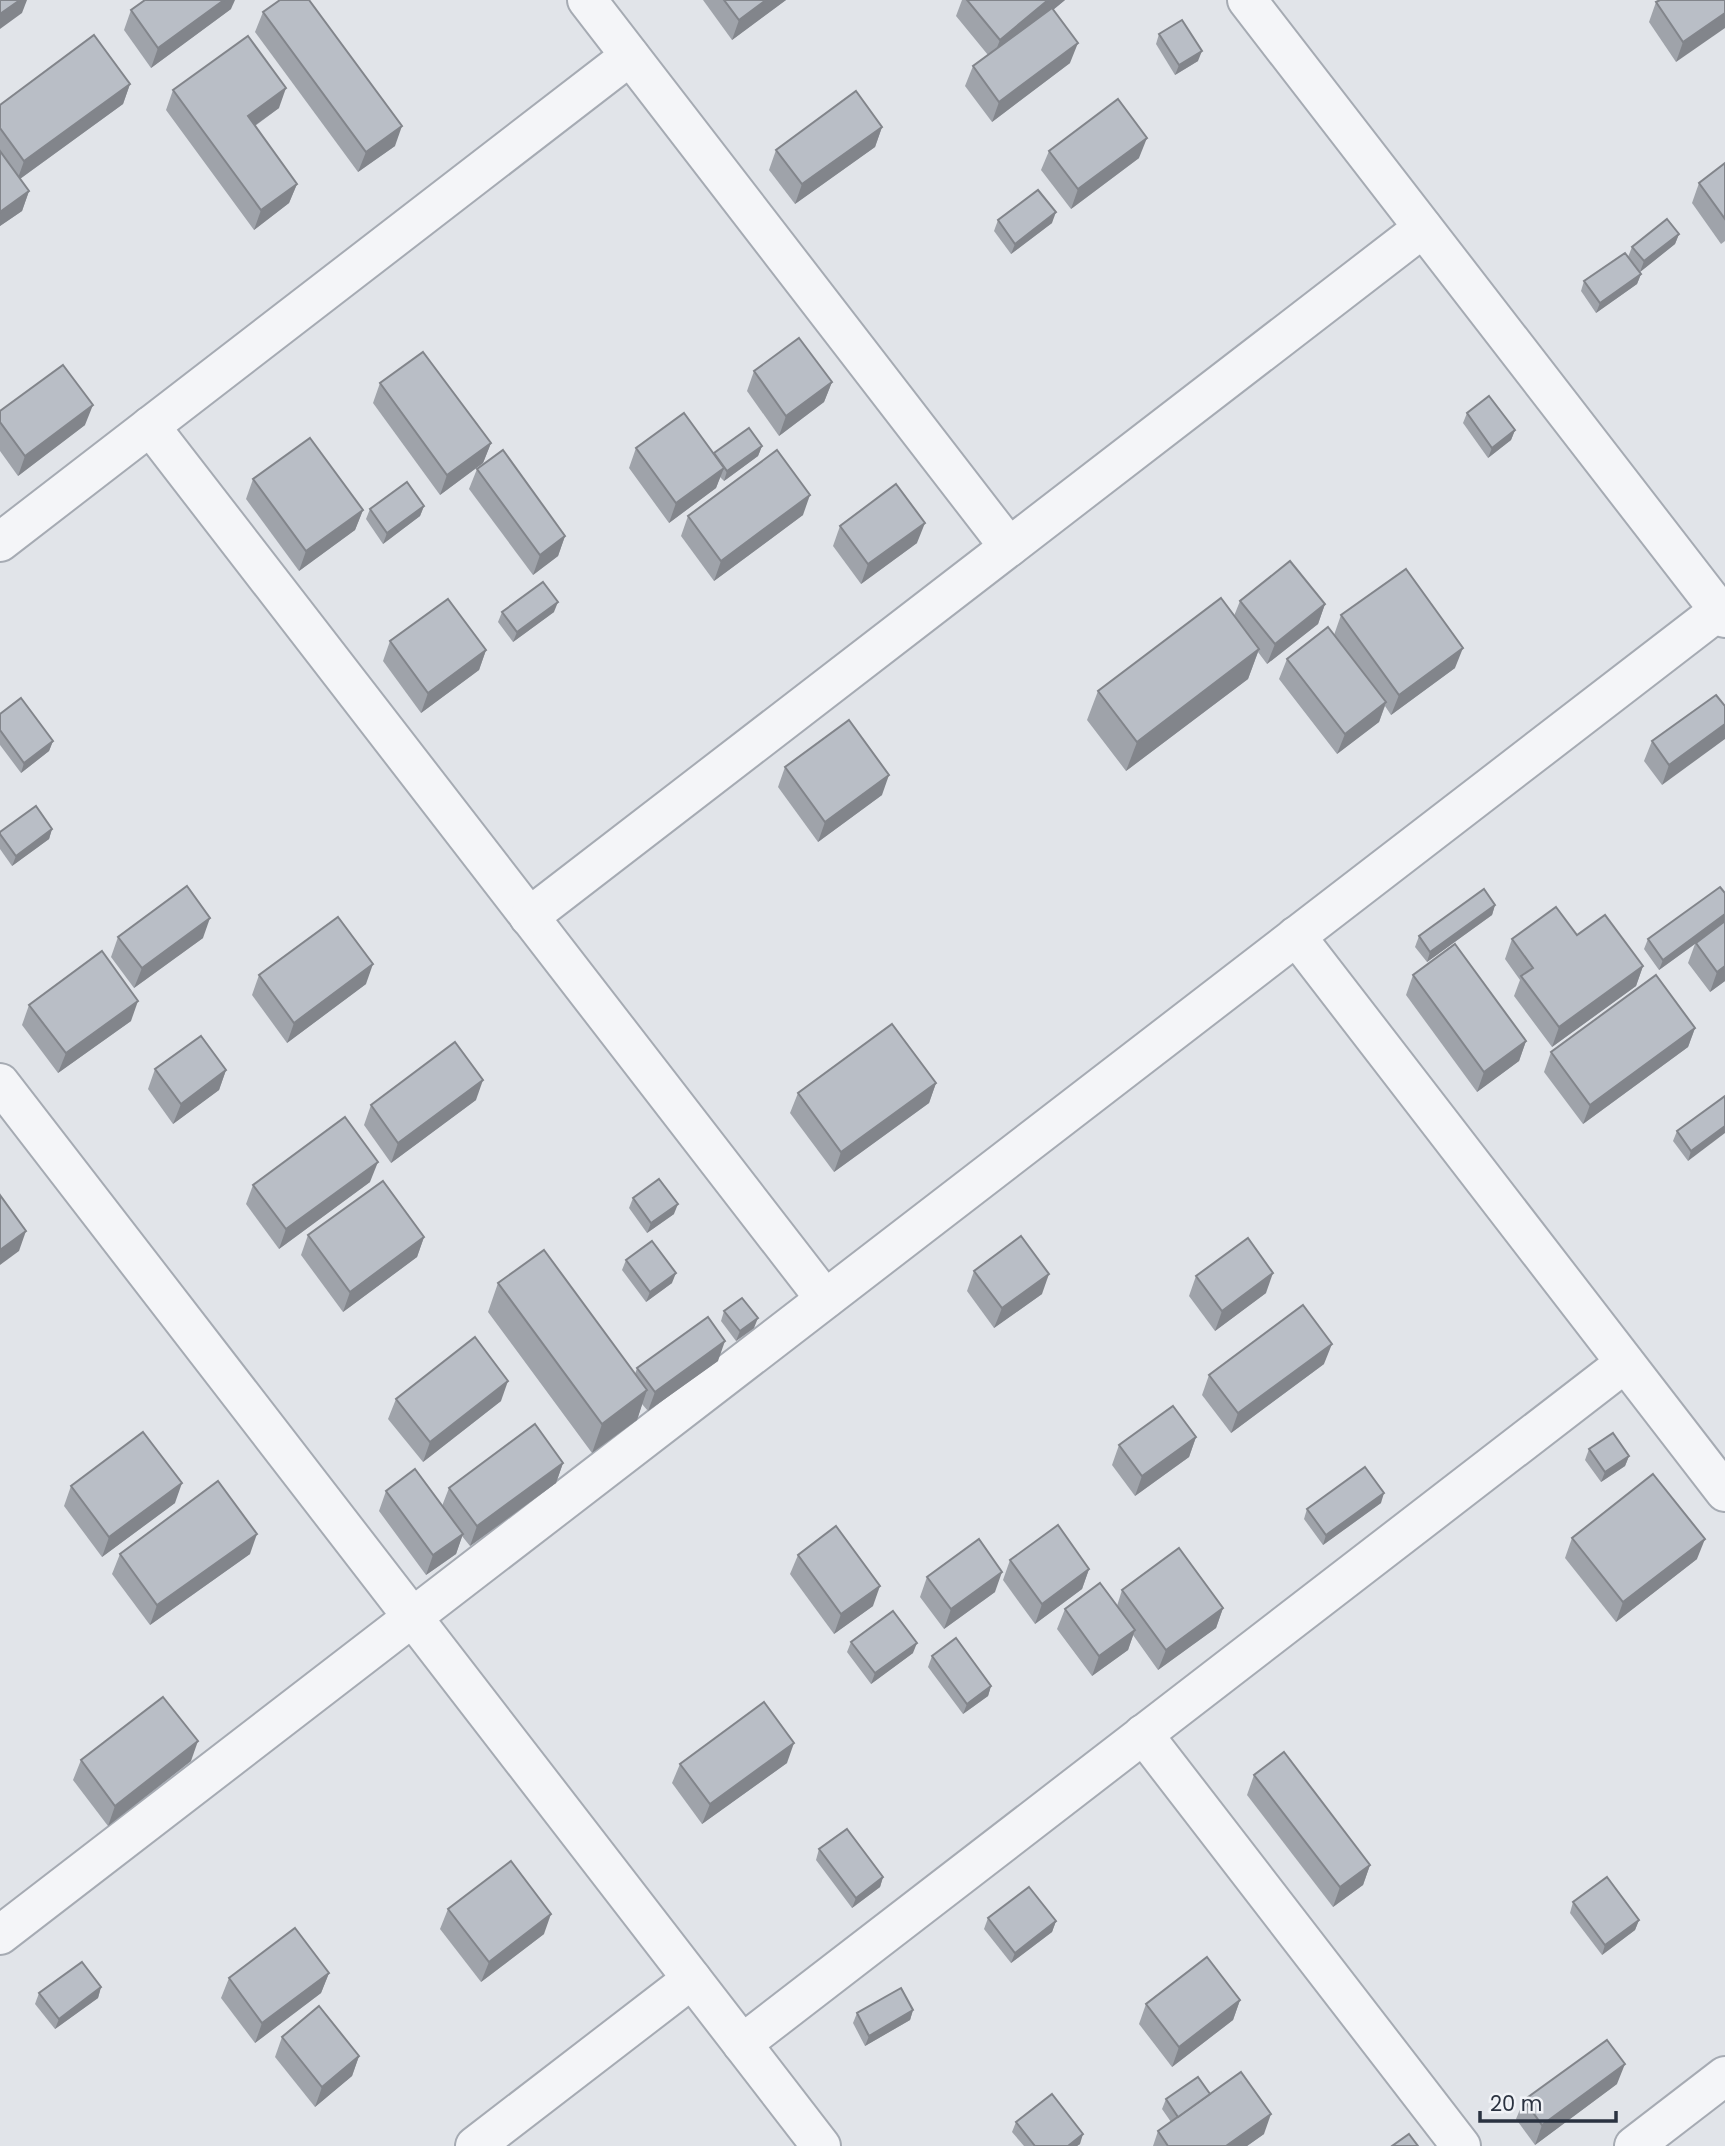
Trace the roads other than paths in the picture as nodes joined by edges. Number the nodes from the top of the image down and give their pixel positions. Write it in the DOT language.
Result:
graph roads {
  1 [pos="587,0"];
  2 [pos="1247,0"];
  3 [pos="630,56"];
  4 [pos="1423,228"];
  5 [pos="150,426"];
  6 [pos="0,542"];
  7 [pos="1009,547"];
  8 [pos="1723,611"];
  9 [pos="529,917"];
  10 [pos="1296,936"];
  11 [pos="0,1083"];
  12 [pos="825,1299"];
  13 [pos="1625,1363"];
  14 [pos="1725,1492"];
  15 [pos="413,1617"];
  16 [pos="1143,1734"];
  17 [pos="0,1935"];
  18 [pos="692,1979"];
  19 [pos="742,2044"];
  20 [pos="1725,2076"];
  21 [pos="475,2146"];
  22 [pos="821,2146"];
  23 [pos="1461,2146"];
  24 [pos="1634,2146"];
  1 -- 3 [label="street"];
  2 -- 4 [label="street"];
  3 -- 5 [label="street"];
  3 -- 7 [label="street"];
  4 -- 7 [label="street"];
  4 -- 8 [label="street"];
  5 -- 6 [label="street"];
  5 -- 9 [label="street"];
  7 -- 9 [label="street"];
  8 -- 10 [label="street"];
  9 -- 12 [label="street"];
  10 -- 12 [label="street"];
  10 -- 13 [label="street"];
  11 -- 15 [label="street"];
  12 -- 15 [label="street"];
  13 -- 14 [label="street"];
  13 -- 16 [label="street"];
  15 -- 17 [label="street"];
  15 -- 18 [label="street"];
  16 -- 19 [label="street"];
  16 -- 23 [label="street"];
  18 -- 19 [label="street"];
  18 -- 21 [label="street"];
  19 -- 22 [label="street"];
  20 -- 24 [label="street"];
}
